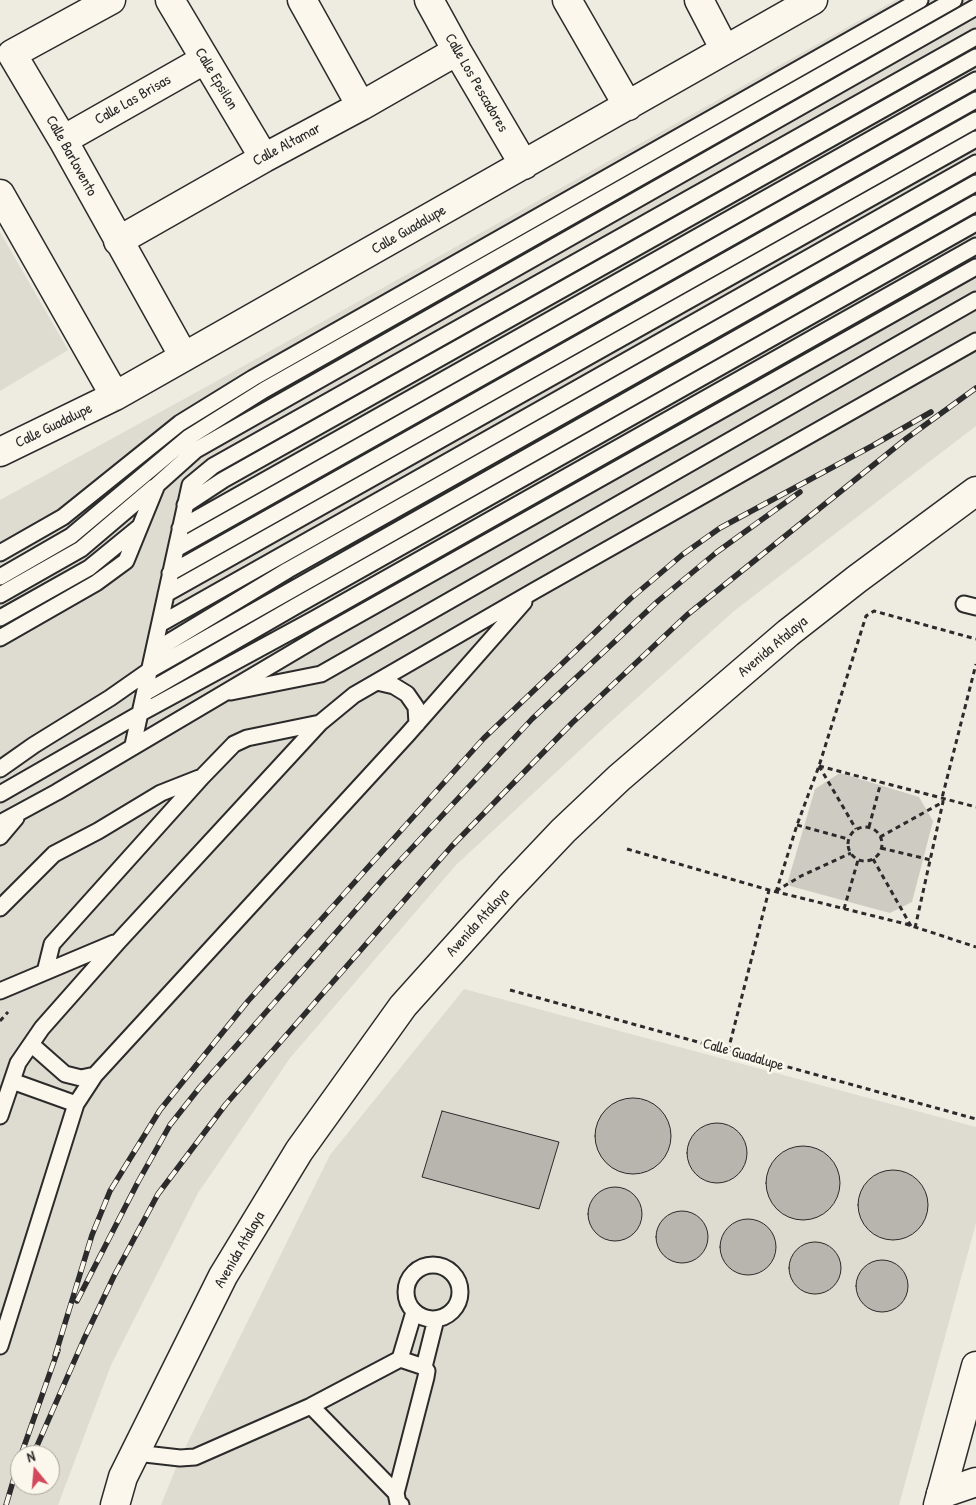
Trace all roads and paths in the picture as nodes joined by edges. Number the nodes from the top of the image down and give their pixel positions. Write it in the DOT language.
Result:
graph roads {
  1 [pos="111,0"];
  2 [pos="170,0"];
  3 [pos="302,0"];
  4 [pos="429,0"];
  5 [pos="566,0"];
  6 [pos="698,0"];
  7 [pos="813,0"];
  8 [pos="920,0"];
  9 [pos="954,0"];
  10 [pos="976,7"];
  11 [pos="976,37"];
  12 [pos="725,50"];
  13 [pos="457,52"];
  14 [pos="976,57"];
  15 [pos="204,60"];
  16 [pos="976,80"];
  17 [pos="976,100"];
  18 [pos="361,106"];
  19 [pos="628,106"];
  20 [pos="976,120"];
  21 [pos="976,139"];
  22 [pos="63,140"];
  23 [pos="264,158"];
  24 [pos="976,163"];
  25 [pos="524,165"];
  26 [pos="976,183"];
  27 [pos="0,194"];
  28 [pos="976,203"];
  29 [pos="976,223"];
  30 [pos="118,241"];
  31 [pos="976,246"];
  32 [pos="976,267"];
  33 [pos="976,300"];
  34 [pos="976,341"];
  35 [pos="184,357"];
  36 [pos="115,396"];
  37 [pos="0,452"];
  38 [pos="157,485"];
  39 [pos="976,491"];
  40 [pos="185,505"];
  41 [pos="140,526"];
  42 [pos="180,528"];
  43 [pos="176,549"];
  44 [pos="0,553"];
  45 [pos="170,573"];
  46 [pos="0,576"];
  47 [pos="534,591"];
  48 [pos="166,594"];
  49 [pos="0,595"];
  50 [pos="0,618"];
  51 [pos="160,624"];
  52 [pos="0,638"];
  53 [pos="976,639"];
  54 [pos="154,651"];
  55 [pos="976,664"];
  56 [pos="150,670"];
  57 [pos="377,682"];
  58 [pos="145,693"];
  59 [pos="219,695"];
  60 [pos="141,713"];
  61 [pos="320,723"];
  62 [pos="417,724"];
  63 [pos="34,745"];
  64 [pos="134,746"];
  65 [pos="0,760"];
  66 [pos="819,766"];
  67 [pos="46,768"];
  68 [pos="0,770"];
  69 [pos="202,777"];
  70 [pos="881,782"];
  71 [pos="0,784"];
  72 [pos="0,794"];
  73 [pos="942,798"];
  74 [pos="943,802"];
  75 [pos="976,807"];
  76 [pos="20,813"];
  77 [pos="0,823"];
  78 [pos="797,824"];
  79 [pos="869,827"];
  80 [pos="856,829"];
  81 [pos="880,836"];
  82 [pos="0,837"];
  83 [pos="848,839"];
  84 [pos="882,848"];
  85 [pos="627,849"];
  86 [pos="851,853"];
  87 [pos="872,859"];
  88 [pos="858,860"];
  89 [pos="931,860"];
  90 [pos="770,890"];
  91 [pos="776,892"];
  92 [pos="0,908"];
  93 [pos="844,909"];
  94 [pos="911,926"];
  95 [pos="915,928"];
  96 [pos="118,942"];
  97 [pos="976,947"];
  98 [pos="45,972"];
  99 [pos="510,990"];
  100 [pos="0,991"];
  101 [pos="31,1044"];
  102 [pos="728,1050"];
  103 [pos="95,1075"];
  104 [pos="12,1081"];
  105 [pos="76,1104"];
  106 [pos="0,1116"];
  107 [pos="976,1119"];
  108 [pos="414,1312"];
  109 [pos="436,1319"];
  110 [pos="0,1346"];
  111 [pos="400,1359"];
  112 [pos="976,1366"];
  113 [pos="424,1367"];
  114 [pos="310,1406"];
  115 [pos="136,1453"];
  116 [pos="976,1467"];
  117 [pos="123,1477"];
  118 [pos="976,1482"];
  119 [pos="399,1499"];
  120 [pos="939,1500"];
  121 [pos="102,1505"];
  122 [pos="116,1505"];
  1 -- 22 [label="street, Calle Barlovento"];
  2 -- 15 [label="street, Calle Epsilon"];
  3 -- 18 [label="street"];
  4 -- 13 [label="street, Calle Los Pescadores"];
  5 -- 19 [label="street"];
  6 -- 12 [label="street"];
  7 -- 12 [label="street, Calle Guadalupe"];
  8 -- 44 [label="lane"];
  9 -- 46 [label="lane"];
  10 -- 38 [label="lane"];
  11 -- 40 [label="lane"];
  12 -- 19 [label="street, Calle Guadalupe"];
  13 -- 18 [label="street, Calle Altamar"];
  13 -- 25 [label="street, Calle Los Pescadores"];
  14 -- 40 [label="lane"];
  15 -- 22 [label="street, Calle Las Brisas"];
  15 -- 23 [label="street, Calle Epsilon"];
  16 -- 42 [label="lane"];
  17 -- 43 [label="lane"];
  18 -- 23 [label="street, Calle Altamar"];
  19 -- 25 [label="street, Calle Guadalupe"];
  20 -- 45 [label="lane"];
  21 -- 48 [label="lane"];
  22 -- 30 [label="street, Calle Barlovento"];
  23 -- 30 [label="street, Calle Altamar"];
  24 -- 51 [label="lane"];
  25 -- 35 [label="street, Calle Guadalupe"];
  26 -- 54 [label="lane"];
  27 -- 36 [label="street"];
  28 -- 56 [label="lane"];
  29 -- 58 [label="lane"];
  30 -- 35 [label="street, Calle Barlovento"];
  31 -- 60 [label="lane"];
  32 -- 59 [label="lane"];
  33 -- 59 [label="lane"];
  34 -- 47 [label="lane"];
  35 -- 36 [label="street, Calle Guadalupe"];
  36 -- 37 [label="street, Calle Guadalupe"];
  38 -- 41 [label="lane"];
  38 -- 49 [label="lane"];
  39 -- 115 [label="street, Avenida Atalaya"];
  40 -- 42 [label="lane"];
  41 -- 50 [label="lane"];
  41 -- 52 [label="lane"];
  42 -- 43 [label="lane"];
  43 -- 45 [label="lane"];
  45 -- 48 [label="lane"];
  47 -- 57 [label="lane"];
  47 -- 62 [label="lane"];
  48 -- 51 [label="lane"];
  51 -- 54 [label="lane"];
  53 -- 66 [label="path"];
  54 -- 56 [label="lane"];
  55 -- 73 [label="path"];
  56 -- 58 [label="lane"];
  56 -- 63 [label="lane"];
  57 -- 61 [label="lane"];
  57 -- 62 [label="lane"];
  58 -- 60 [label="lane"];
  59 -- 64 [label="lane"];
  60 -- 64 [label="lane"];
  60 -- 67 [label="lane"];
  61 -- 69 [label="lane"];
  61 -- 96 [label="lane"];
  62 -- 103 [label="lane"];
  63 -- 65 [label="lane"];
  63 -- 68 [label="lane"];
  64 -- 76 [label="lane"];
  66 -- 70 [label="path"];
  66 -- 78 [label="path"];
  66 -- 80 [label="path"];
  67 -- 71 [label="lane"];
  67 -- 72 [label="lane"];
  69 -- 92 [label="lane"];
  69 -- 98 [label="lane"];
  70 -- 73 [label="path"];
  70 -- 79 [label="path"];
  73 -- 74 [label="path"];
  73 -- 75 [label="path"];
  74 -- 81 [label="path"];
  74 -- 89 [label="path"];
  76 -- 77 [label="lane"];
  76 -- 82 [label="lane"];
  78 -- 83 [label="path"];
  78 -- 91 [label="path"];
  79 -- 80 [label="path"];
  79 -- 81 [label="path"];
  80 -- 83 [label="path"];
  81 -- 84 [label="path"];
  83 -- 86 [label="path"];
  84 -- 87 [label="path"];
  84 -- 89 [label="path"];
  85 -- 90 [label="path"];
  86 -- 88 [label="path"];
  86 -- 91 [label="path"];
  87 -- 88 [label="path"];
  87 -- 94 [label="path"];
  88 -- 93 [label="path"];
  89 -- 95 [label="path"];
  90 -- 91 [label="path"];
  90 -- 102 [label="path"];
  91 -- 93 [label="path"];
  93 -- 94 [label="path"];
  94 -- 95 [label="path"];
  95 -- 97 [label="path"];
  96 -- 98 [label="lane"];
  96 -- 101 [label="lane"];
  98 -- 100 [label="lane"];
  99 -- 102 [label="path, Calle Guadalupe"];
  101 -- 103 [label="lane"];
  101 -- 104 [label="lane"];
  102 -- 107 [label="path, Calle Guadalupe"];
  103 -- 105 [label="lane"];
  104 -- 105 [label="lane"];
  104 -- 106 [label="lane"];
  105 -- 110 [label="lane"];
  108 -- 109 [label="lane"];
  108 -- 109 [label="lane"];
  108 -- 111 [label="lane"];
  109 -- 113 [label="lane"];
  111 -- 113 [label="lane"];
  111 -- 114 [label="lane"];
  112 -- 120 [label="street"];
  113 -- 119 [label="lane"];
  114 -- 115 [label="lane"];
  114 -- 119 [label="lane"];
  115 -- 117 [label="street, Avenida Atalaya"];
  116 -- 120 [label="lane"];
  117 -- 121 [label="street, Avenida Atalaya"];
  117 -- 122 [label="street, Avenida Atalaya"];
  118 -- 120 [label="street"];
}
